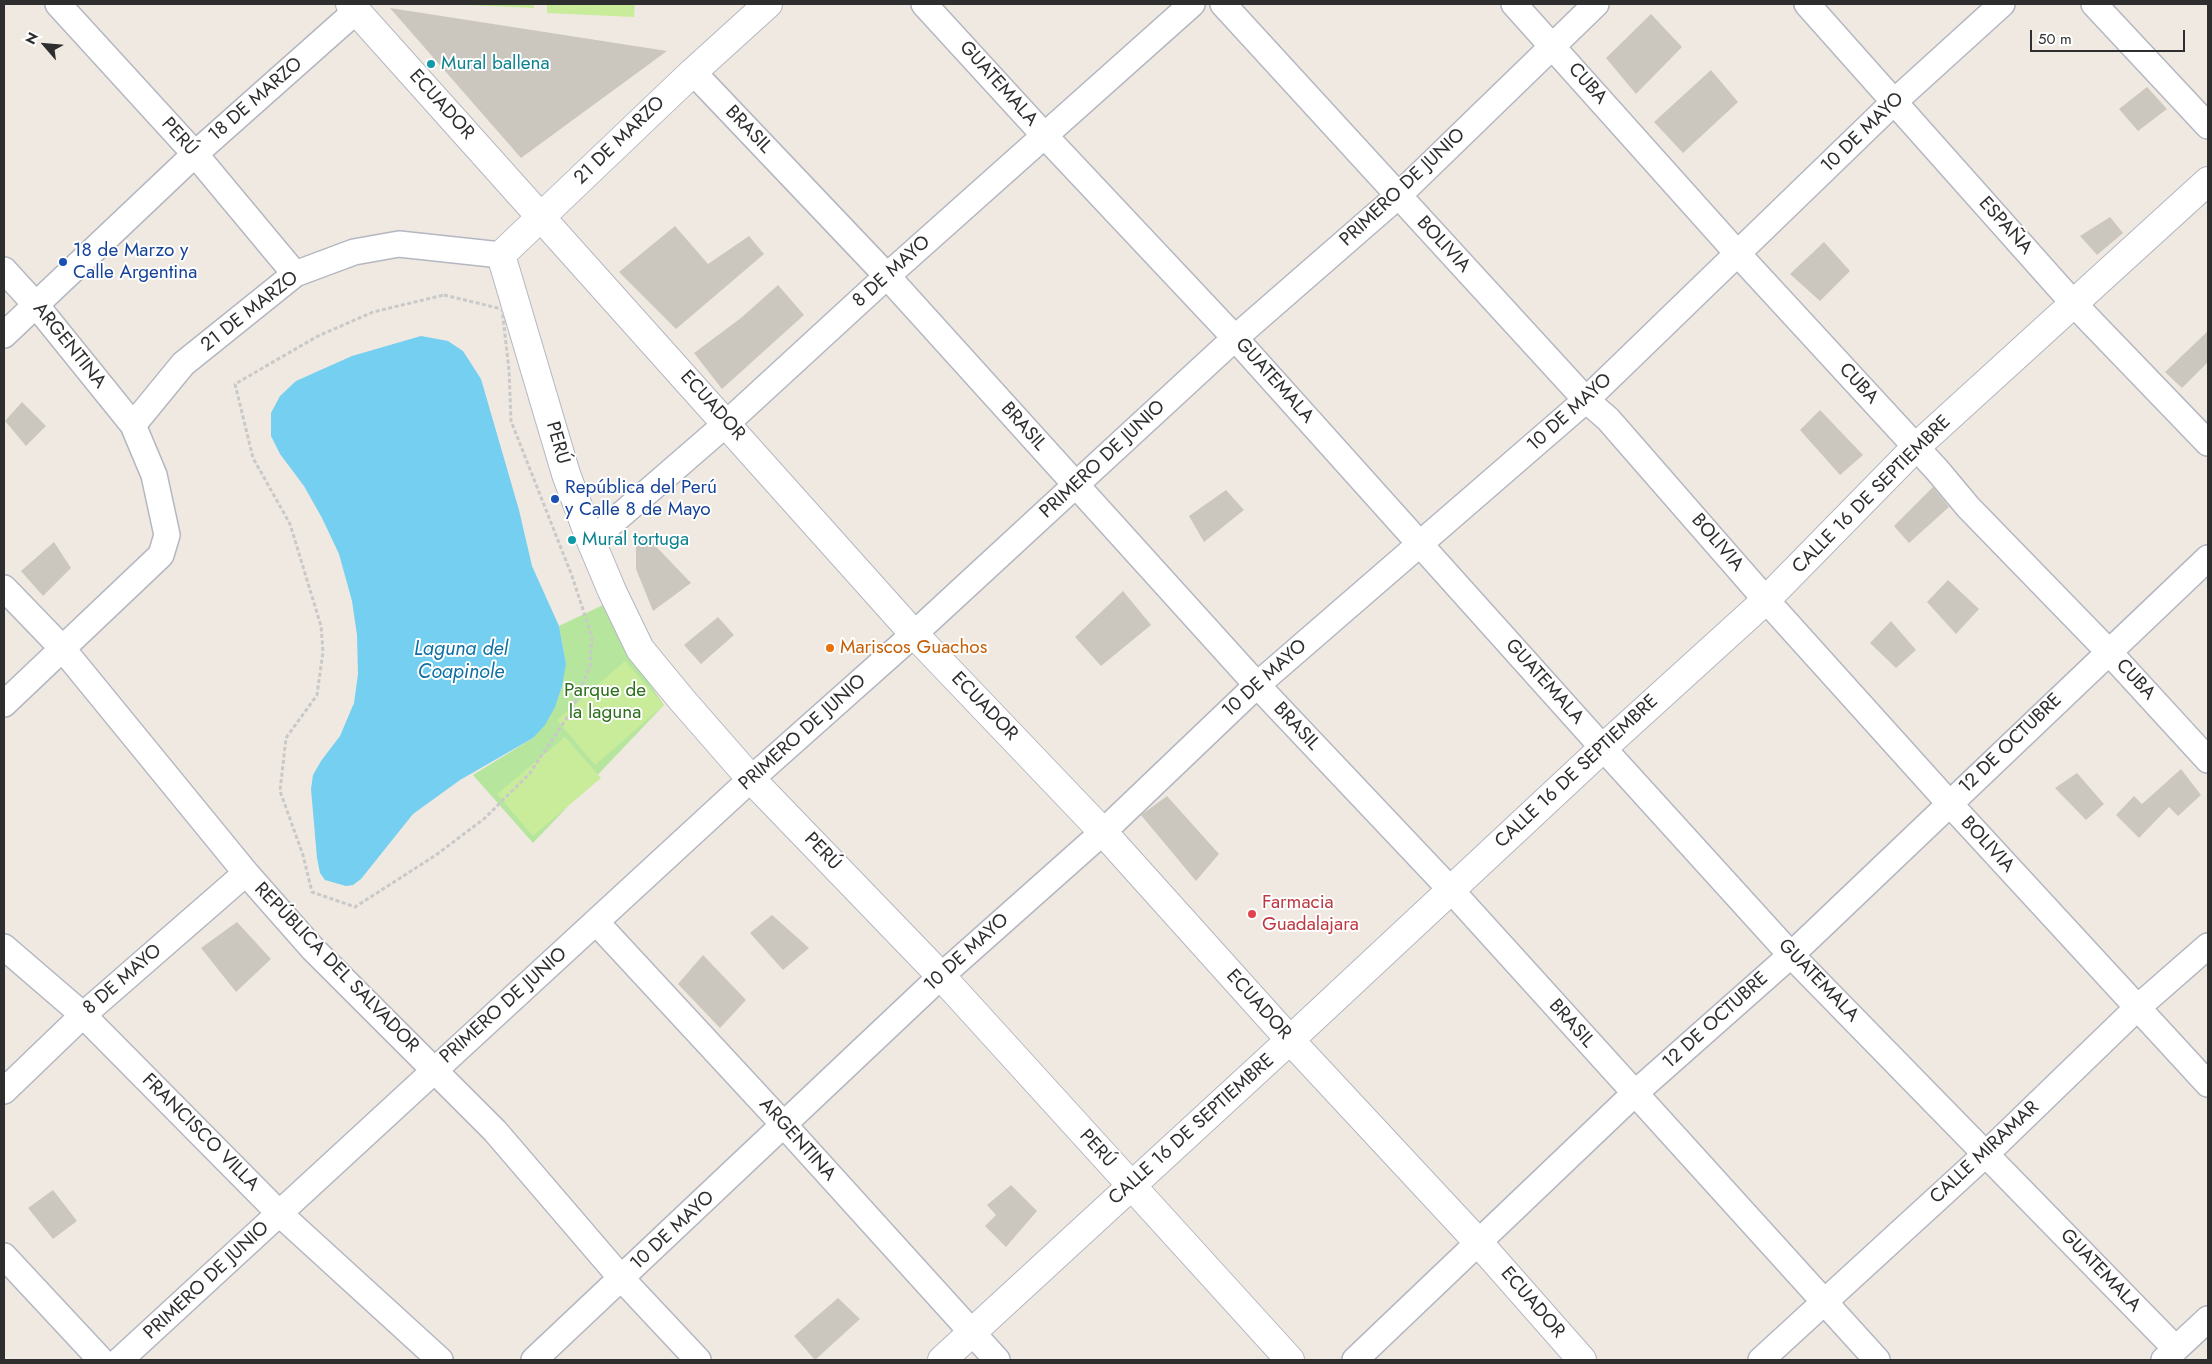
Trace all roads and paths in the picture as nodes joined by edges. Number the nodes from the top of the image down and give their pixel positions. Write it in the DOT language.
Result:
graph roads {
  1 [pos="58,4"];
  2 [pos="768,4"];
  3 [pos="924,4"];
  4 [pos="1192,4"];
  5 [pos="1223,4"];
  6 [pos="1514,4"];
  7 [pos="1596,4"];
  8 [pos="1807,4"];
  9 [pos="2002,4"];
  10 [pos="2094,4"];
  11 [pos="353,7"];
  12 [pos="1552,46"];
  13 [pos="693,72"];
  14 [pos="1894,102"];
  15 [pos="2208,126"];
  16 [pos="1044,135"];
  17 [pos="195,154"];
  18 [pos="2208,181"];
  19 [pos="1398,196"];
  20 [pos="542,216"];
  21 [pos="1738,254"];
  22 [pos="501,255"];
  23 [pos="4,270"];
  24 [pos="295,274"];
  25 [pos="887,276"];
  26 [pos="2074,304"];
  27 [pos="36,305"];
  28 [pos="502,309"];
  29 [pos="4,334"];
  30 [pos="1236,338"];
  31 [pos="1586,400"];
  32 [pos="727,423"];
  33 [pos="133,425"];
  34 [pos="2208,443"];
  35 [pos="1916,447"];
  36 [pos="1076,486"];
  37 [pos="591,541"];
  38 [pos="1420,543"];
  39 [pos="2208,558"];
  40 [pos="4,588"];
  41 [pos="1766,600"];
  42 [pos="914,634"];
  43 [pos="62,648"];
  44 [pos="2108,651"];
  45 [pos="1257,686"];
  46 [pos="4,704"];
  47 [pos="1602,748"];
  48 [pos="2208,760"];
  49 [pos="751,779"];
  50 [pos="1949,803"];
  51 [pos="1103,832"];
  52 [pos="246,873"];
  53 [pos="1450,889"];
  54 [pos="596,922"];
  55 [pos="2208,946"];
  56 [pos="4,947"];
  57 [pos="1791,954"];
  58 [pos="941,976"];
  59 [pos="2138,1008"];
  60 [pos="83,1015"];
  61 [pos="1290,1040"];
  62 [pos="434,1070"];
  63 [pos="2208,1084"];
  64 [pos="4,1091"];
  65 [pos="1634,1094"];
  66 [pos="784,1126"];
  67 [pos="1987,1153"];
  68 [pos="1131,1186"];
  69 [pos="280,1214"];
  70 [pos="1478,1242"];
  71 [pos="4,1256"];
  72 [pos="622,1279"];
  73 [pos="1823,1302"];
  74 [pos="2208,1319"];
  75 [pos="971,1333"];
  76 [pos="2170,1355"];
  77 [pos="101,1360"];
  78 [pos="120,1360"];
  79 [pos="440,1360"];
  80 [pos="534,1360"];
  81 [pos="698,1360"];
  82 [pos="942,1360"];
  83 [pos="997,1360"];
  84 [pos="1290,1360"];
  85 [pos="1355,1360"];
  86 [pos="1582,1360"];
  87 [pos="1761,1360"];
  88 [pos="1877,1360"];
  1 -- 17 [label="street, PERÚ"];
  2 -- 13 [label="street, 21 DE MARZO"];
  3 -- 16 [label="street, GUATEMALA"];
  4 -- 16 [label="street, 8 DE MAYO"];
  5 -- 19 [label="street, BOLIVIA"];
  6 -- 12 [label="street, CUBA"];
  7 -- 12 [label="street, PRIMERO DE JUNIO"];
  8 -- 14 [label="street, ESPAÑA"];
  9 -- 14 [label="street, 10 DE MAYO"];
  10 -- 15 [label="street"];
  11 -- 17 [label="street, 18 DE MARZO"];
  11 -- 20 [label="street, ECUADOR"];
  12 -- 19 [label="street, PRIMERO DE JUNIO"];
  12 -- 21 [label="street, CUBA"];
  13 -- 20 [label="street, 21 DE MARZO"];
  13 -- 25 [label="street, BRASIL"];
  14 -- 21 [label="street, 10 DE MAYO"];
  14 -- 26 [label="street, ESPAÑA"];
  16 -- 25 [label="street, 8 DE MAYO"];
  16 -- 30 [label="street, GUATEMALA"];
  17 -- 24 [label="street, PERÚ"];
  17 -- 27 [label="street, 18 DE MARZO"];
  18 -- 26 [label="street, CALLE 16 DE SEPTIEMBRE"];
  19 -- 30 [label="street, PRIMERO DE JUNIO"];
  19 -- 31 [label="street, BOLIVIA"];
  20 -- 22 [label="street, 21 DE MARZO"];
  20 -- 32 [label="street, ECUADOR"];
  21 -- 31 [label="street, 10 DE MAYO"];
  21 -- 35 [label="street, CUBA"];
  22 -- 24 [label="street, 21 DE MARZO"];
  22 -- 37 [label="street, PERÚ"];
  23 -- 27 [label="street, ARGENTINA"];
  24 -- 33 [label="street, 21 DE MARZO"];
  25 -- 32 [label="street, 8 DE MAYO"];
  25 -- 36 [label="street, BRASIL"];
  26 -- 34 [label="street, ESPAÑA"];
  26 -- 35 [label="street, CALLE 16 DE SEPTIEMBRE"];
  27 -- 29 [label="street, 18 DE MARZO"];
  27 -- 33 [label="street, ARGENTINA"];
  28 -- 28 [label="path"];
  30 -- 36 [label="street, PRIMERO DE JUNIO"];
  30 -- 38 [label="street, GUATEMALA"];
  31 -- 38 [label="street, 10 DE MAYO"];
  31 -- 41 [label="street, BOLIVIA"];
  32 -- 37 [label="street, 8 DE MAYO"];
  32 -- 42 [label="street, ECUADOR"];
  33 -- 43 [label="street"];
  35 -- 41 [label="street, CALLE 16 DE SEPTIEMBRE"];
  35 -- 44 [label="street, CUBA"];
  36 -- 42 [label="street, PRIMERO DE JUNIO"];
  36 -- 45 [label="street, BRASIL"];
  37 -- 49 [label="street, PERÚ"];
  38 -- 45 [label="street, 10 DE MAYO"];
  38 -- 47 [label="street, GUATEMALA"];
  39 -- 44 [label="street, 12 DE OCTUBRE"];
  40 -- 43 [label="street, REPÚBLICA DEL SALVADOR"];
  41 -- 47 [label="street, CALLE 16 DE SEPTIEMBRE"];
  41 -- 50 [label="street, BOLIVIA"];
  42 -- 49 [label="street, PRIMERO DE JUNIO"];
  42 -- 51 [label="street, ECUADOR"];
  43 -- 46 [label="street"];
  43 -- 52 [label="street, REPÚBLICA DEL SALVADOR"];
  44 -- 48 [label="street, CUBA"];
  44 -- 50 [label="street, 12 DE OCTUBRE"];
  45 -- 51 [label="street, 10 DE MAYO"];
  45 -- 53 [label="street, BRASIL"];
  47 -- 53 [label="street, CALLE 16 DE SEPTIEMBRE"];
  47 -- 57 [label="street, GUATEMALA"];
  49 -- 54 [label="street, PRIMERO DE JUNIO"];
  49 -- 58 [label="street, PERÚ"];
  50 -- 57 [label="street, 12 DE OCTUBRE"];
  50 -- 59 [label="street, BOLIVIA"];
  51 -- 58 [label="street, 10 DE MAYO"];
  51 -- 61 [label="street, ECUADOR"];
  52 -- 60 [label="street, 8 DE MAYO"];
  52 -- 62 [label="street, REPÚBLICA DEL SALVADOR"];
  53 -- 61 [label="street, CALLE 16 DE SEPTIEMBRE"];
  53 -- 65 [label="street, BRASIL"];
  54 -- 62 [label="street, PRIMERO DE JUNIO"];
  54 -- 66 [label="street, ARGENTINA"];
  55 -- 59 [label="street, CALLE MIRAMAR"];
  56 -- 60 [label="street, FRANCISCO VILLA"];
  57 -- 65 [label="street, 12 DE OCTUBRE"];
  57 -- 67 [label="street, GUATEMALA"];
  58 -- 66 [label="street, 10 DE MAYO"];
  58 -- 68 [label="street, PERÚ"];
  59 -- 63 [label="street, BOLIVIA"];
  59 -- 67 [label="street, CALLE MIRAMAR"];
  60 -- 64 [label="street, 8 DE MAYO"];
  60 -- 69 [label="street, FRANCISCO VILLA"];
  61 -- 68 [label="street, CALLE 16 DE SEPTIEMBRE"];
  61 -- 70 [label="street, ECUADOR"];
  62 -- 69 [label="street, PRIMERO DE JUNIO"];
  62 -- 72 [label="street, REPÚBLICA DEL SALVADOR"];
  65 -- 70 [label="street, 12 DE OCTUBRE"];
  65 -- 73 [label="street, BRASIL"];
  66 -- 72 [label="street, 10 DE MAYO"];
  66 -- 75 [label="street, ARGENTINA"];
  67 -- 73 [label="street, CALLE MIRAMAR"];
  67 -- 76 [label="street, GUATEMALA"];
  68 -- 75 [label="street, CALLE 16 DE SEPTIEMBRE"];
  68 -- 84 [label="street, PERÚ"];
  69 -- 78 [label="street, PRIMERO DE JUNIO"];
  69 -- 79 [label="street, FRANCISCO VILLA"];
  70 -- 85 [label="street, 12 DE OCTUBRE"];
  70 -- 86 [label="street, ECUADOR"];
  71 -- 77 [label="street"];
  72 -- 80 [label="street, 10 DE MAYO"];
  72 -- 81 [label="street, REPÚBLICA DEL SALVADOR"];
  73 -- 87 [label="street, CALLE MIRAMAR"];
  73 -- 88 [label="street, BRASIL"];
  74 -- 76 [label="street"];
  75 -- 82 [label="street, CALLE 16 DE SEPTIEMBRE"];
  75 -- 83 [label="street, ARGENTINA"];
}
